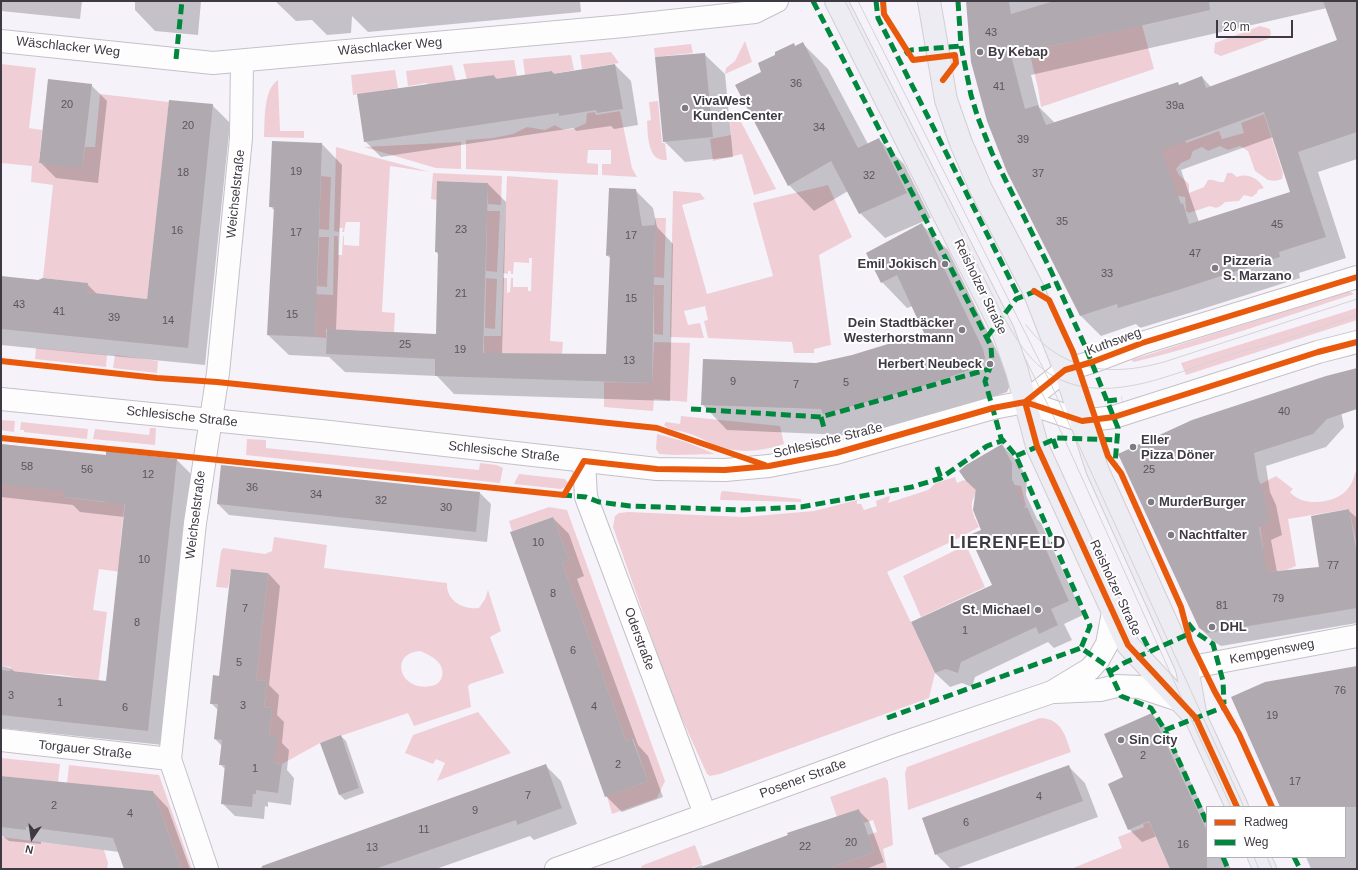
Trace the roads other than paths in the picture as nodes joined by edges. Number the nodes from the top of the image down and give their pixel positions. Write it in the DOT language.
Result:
graph roads {
  1 [pos="777,1"];
  2 [pos="836,1"];
  3 [pos="929,1"];
  4 [pos="1,41"];
  5 [pos="242,61"];
  6 [pos="1351,280"];
  7 [pos="1355,341"];
  8 [pos="1065,370"];
  9 [pos="1,399"];
  10 [pos="1025,402"];
  11 [pos="210,420"];
  12 [pos="1082,421"];
  13 [pos="584,461"];
  14 [pos="1113,612"];
  15 [pos="1357,636"];
  16 [pos="1187,668"];
  17 [pos="1052,692"];
  18 [pos="1179,700"];
  19 [pos="1196,718"];
  20 [pos="1,740"];
  21 [pos="170,759"];
  22 [pos="1236,806"];
  23 [pos="705,814"];
  24 [pos="1260,858"];
  25 [pos="207,869"];
  26 [pos="556,869"];
  27 [pos="1265,869"];
  1 -- 5 [label="street, Wäschlacker Weg"];
  2 -- 10 [label="main road, Reisholzer Straße"];
  3 -- 8 [label="main road, Reisholzer Straße"];
  4 -- 5 [label="street, Wäschlacker Weg"];
  5 -- 11 [label="street, Weichselstraße"];
  6 -- 8 [label="street, Kuthsweg"];
  7 -- 12 [label="street"];
  8 -- 10 [label="street, Kuthsweg"];
  8 -- 12 [label="main road, Reisholzer Straße"];
  9 -- 11 [label="street, Schlesische Straße"];
  10 -- 12 [label="street"];
  10 -- 13 [label="street, Schlesische Straße"];
  10 -- 14 [label="main road, Reisholzer Straße"];
  11 -- 13 [label="street, Schlesische Straße"];
  11 -- 21 [label="street, Weichselstraße"];
  12 -- 16 [label="main road, Reisholzer Straße"];
  13 -- 23 [label="street, Oderstraße"];
  14 -- 17 [label="street, Posener Straße"];
  14 -- 18 [label="main road, Reisholzer Straße"];
  15 -- 16 [label="street, Kempgensweg"];
  16 -- 18 [label="main road"];
  16 -- 19 [label="main road, Reisholzer Straße"];
  17 -- 18 [label="street, Posener Straße"];
  17 -- 23 [label="street, Posener Straße"];
  18 -- 19 [label="main road, Reisholzer Straße"];
  19 -- 22 [label="main road, Reisholzer Straße"];
  20 -- 21 [label="street, Torgauer Straße"];
  21 -- 25 [label="street, Weichselstraße"];
  23 -- 26 [label="street, Posener Straße"];
  24 -- 27 [label="main road"];
}
